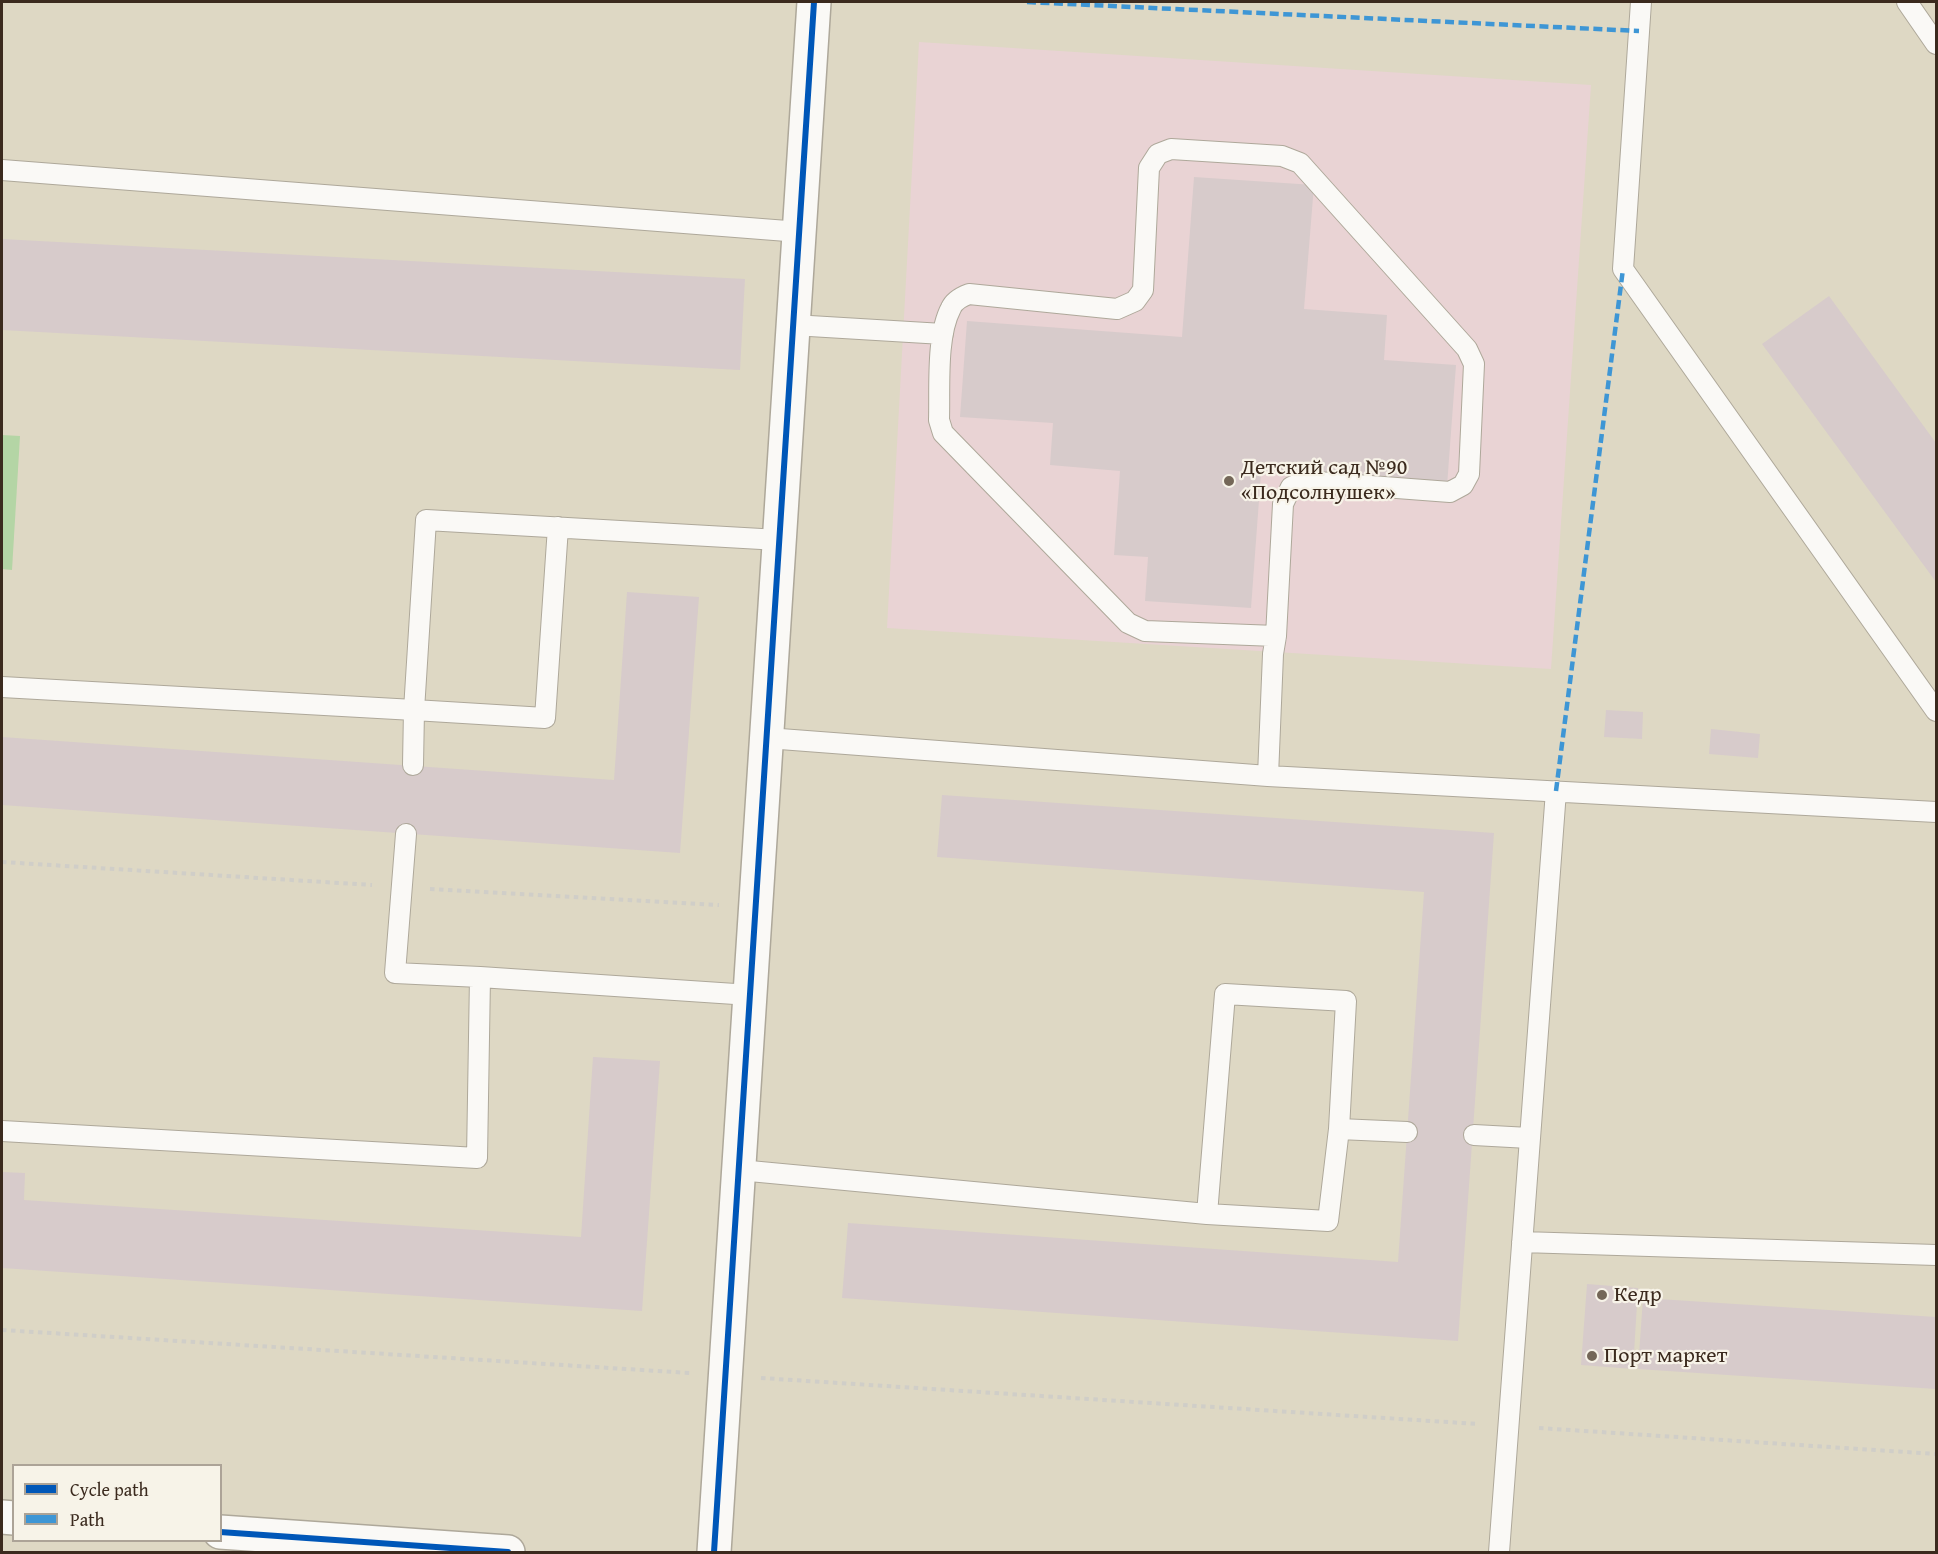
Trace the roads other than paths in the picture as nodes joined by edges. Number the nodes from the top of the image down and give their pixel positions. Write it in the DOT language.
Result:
graph roads {
  1 [pos="814,2"];
  2 [pos="1641,2"];
  3 [pos="1907,2"];
  4 [pos="1936,44"];
  5 [pos="2,170"];
  6 [pos="800,232"];
  7 [pos="793,325"];
  8 [pos="943,334"];
  9 [pos="558,527"];
  10 [pos="780,540"];
  11 [pos="1276,636"];
  12 [pos="2,687"];
  13 [pos="414,710"];
  14 [pos="1936,711"];
  15 [pos="767,738"];
  16 [pos="413,765"];
  17 [pos="1268,776"];
  18 [pos="1556,791"];
  19 [pos="1936,812"];
  20 [pos="406,834"];
  21 [pos="480,977"];
  22 [pos="750,995"];
  23 [pos="1339,1129"];
  24 [pos="2,1131"];
  25 [pos="1407,1132"];
  26 [pos="1474,1135"];
  27 [pos="1529,1138"];
  28 [pos="739,1170"];
  29 [pos="1207,1214"];
  30 [pos="1522,1242"];
  31 [pos="1936,1255"];
  32 [pos="222,1532"];
  33 [pos="508,1552"];
  34 [pos="714,1552"];
  35 [pos="1499,1552"];
  1 -- 6 [label="street"];
  2 -- 14 [label="lane"];
  3 -- 4 [label="lane"];
  5 -- 6 [label="lane"];
  6 -- 7 [label="street"];
  7 -- 8 [label="lane"];
  7 -- 10 [label="street"];
  8 -- 11 [label="lane"];
  8 -- 11 [label="lane"];
  9 -- 10 [label="lane"];
  9 -- 13 [label="lane"];
  9 -- 13 [label="lane"];
  10 -- 15 [label="street"];
  11 -- 17 [label="lane"];
  12 -- 13 [label="lane"];
  13 -- 16 [label="lane"];
  15 -- 17 [label="lane"];
  15 -- 22 [label="street"];
  17 -- 18 [label="lane"];
  18 -- 19 [label="lane"];
  18 -- 27 [label="lane"];
  20 -- 21 [label="lane"];
  21 -- 22 [label="lane"];
  21 -- 24 [label="lane"];
  22 -- 28 [label="street"];
  23 -- 25 [label="lane"];
  23 -- 29 [label="lane"];
  23 -- 29 [label="lane"];
  26 -- 27 [label="lane"];
  27 -- 30 [label="lane"];
  28 -- 29 [label="lane"];
  28 -- 34 [label="street"];
  30 -- 31 [label="lane"];
  30 -- 35 [label="lane"];
  32 -- 33 [label="street"];
}
